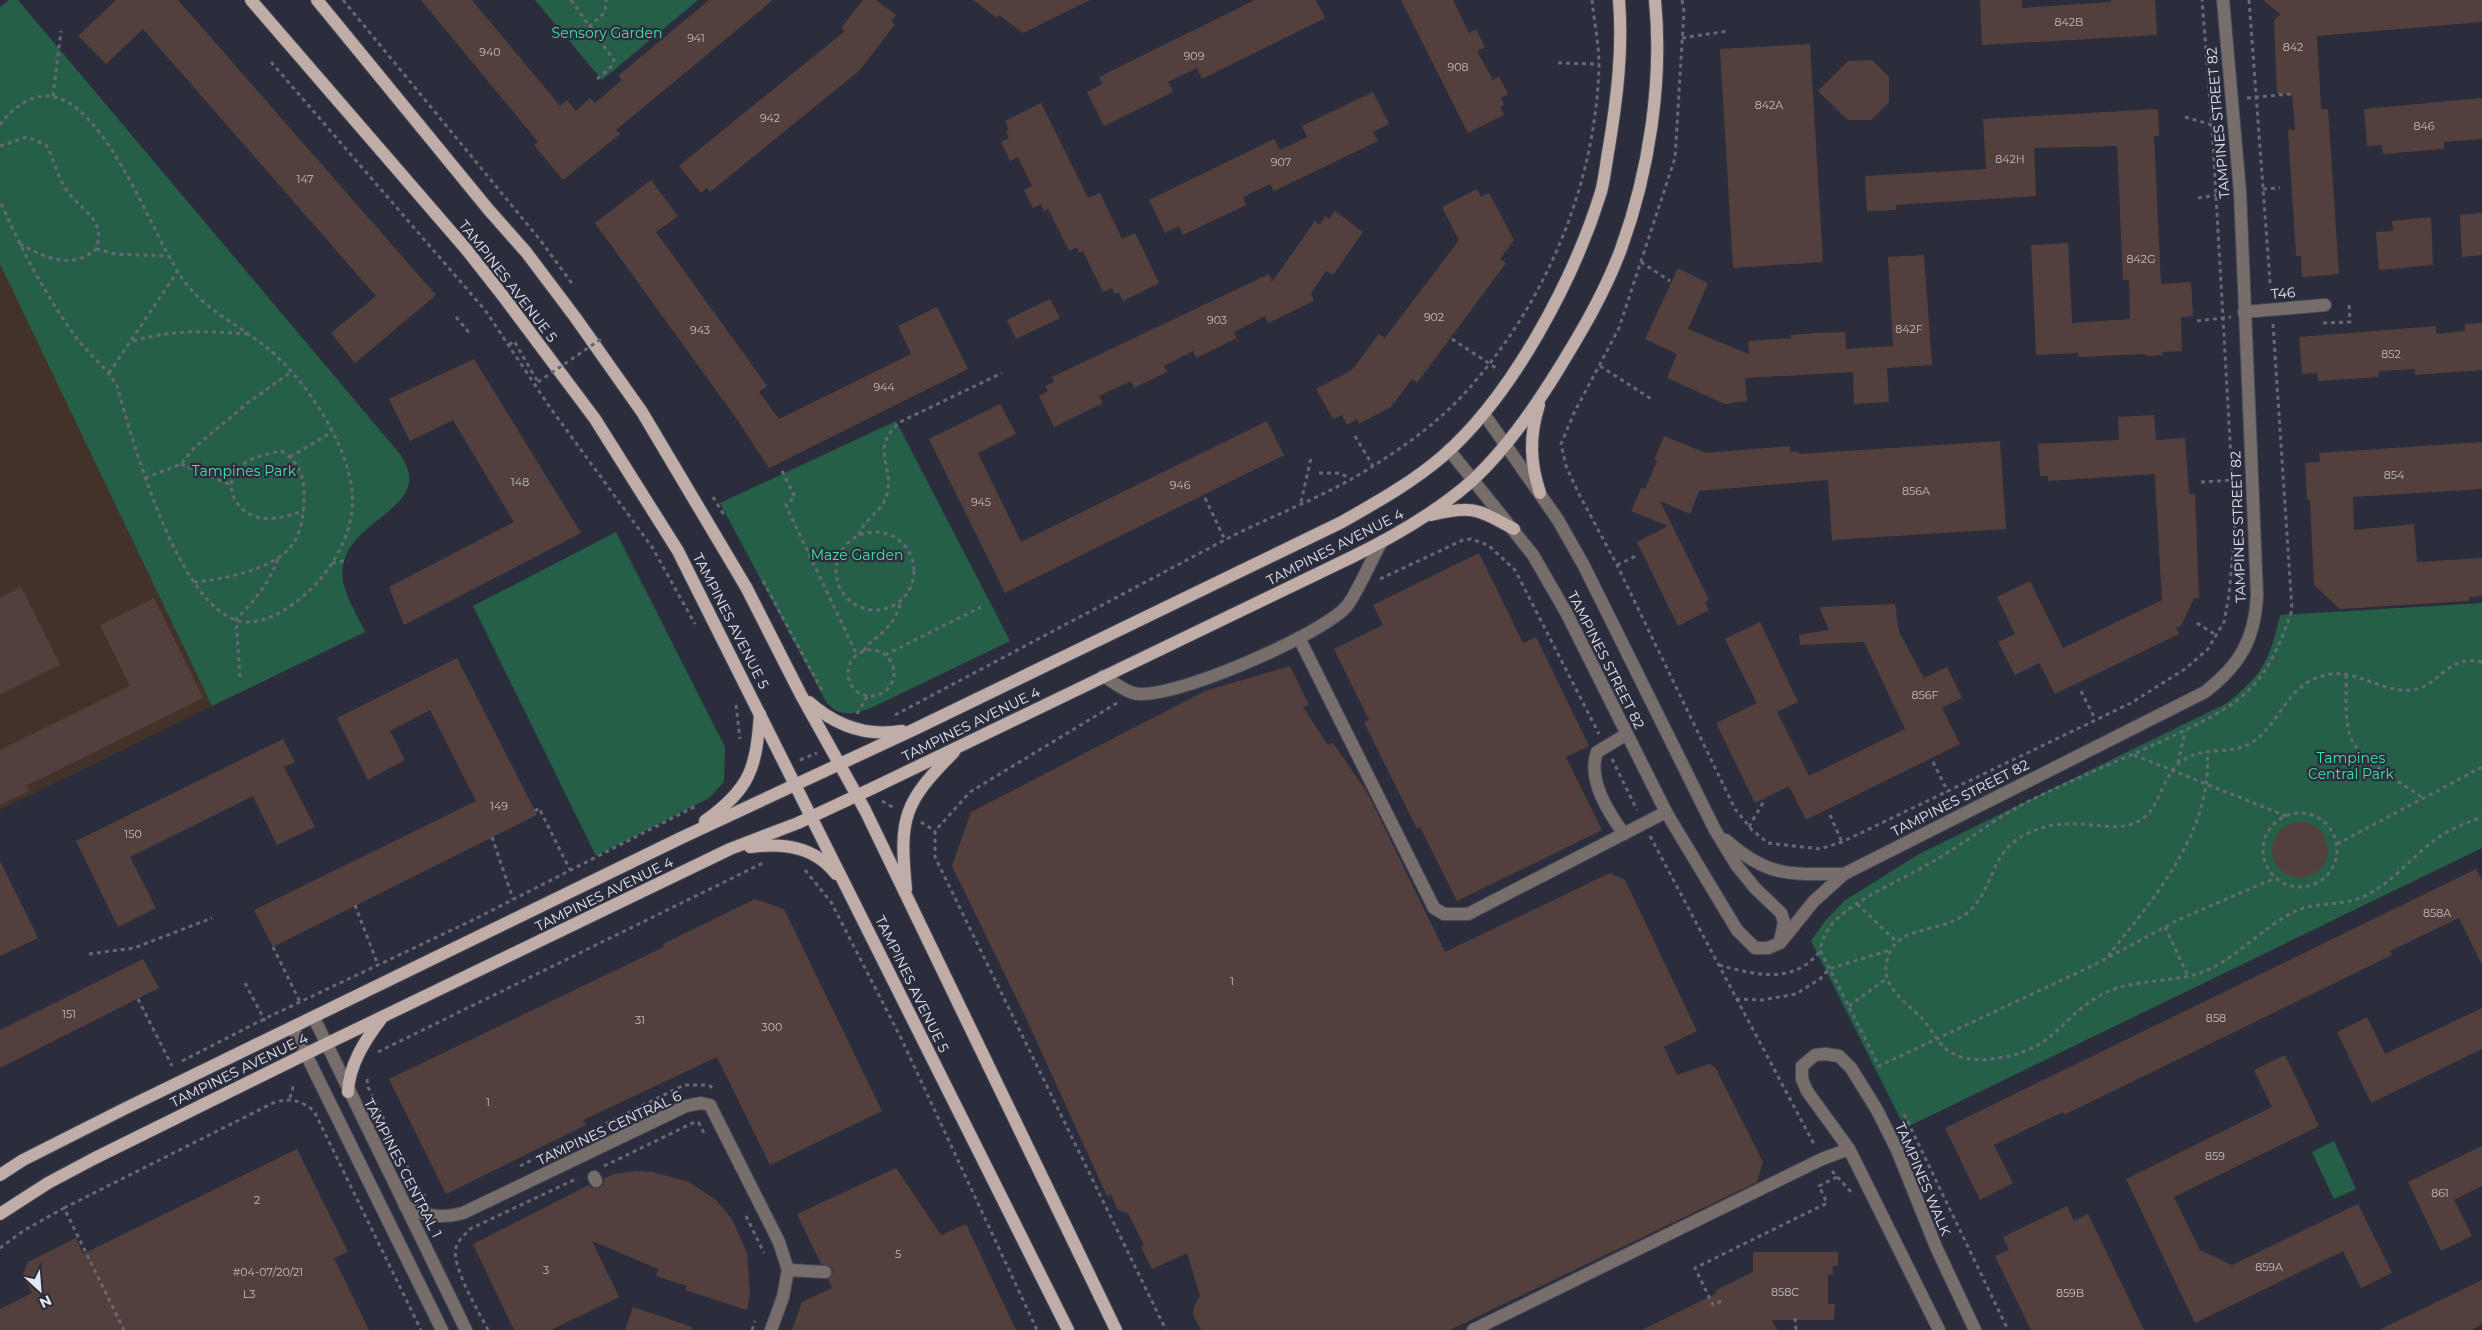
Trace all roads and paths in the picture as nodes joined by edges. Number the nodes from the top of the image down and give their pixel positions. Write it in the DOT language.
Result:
graph roads {
  1 [pos="251,0"];
  2 [pos="316,0"];
  3 [pos="343,0"];
  4 [pos="571,0"];
  5 [pos="606,0"];
  6 [pos="1592,0"];
  7 [pos="1619,0"];
  8 [pos="1655,0"];
  9 [pos="2202,0"];
  10 [pos="2223,0"];
  11 [pos="2249,0"];
  12 [pos="589,27"];
  13 [pos="61,31"];
  14 [pos="1728,31"];
  15 [pos="1682,38"];
  16 [pos="271,62"];
  17 [pos="1558,63"];
  18 [pos="1599,64"];
  19 [pos="595,81"];
  20 [pos="2291,94"];
  21 [pos="53,96"];
  22 [pos="2255,97"];
  23 [pos="2232,99"];
  24 [pos="2185,117"];
  25 [pos="0,125"];
  26 [pos="2212,125"];
  27 [pos="0,146"];
  28 [pos="2280,188"];
  29 [pos="2262,189"];
  30 [pos="2216,195"];
  31 [pos="2198,198"];
  32 [pos="0,201"];
  33 [pos="18,243"];
  34 [pos="96,250"];
  35 [pos="168,256"];
  36 [pos="1641,262"];
  37 [pos="177,272"];
  38 [pos="1670,281"];
  39 [pos="576,289"];
  40 [pos="2325,305"];
  41 [pos="2272,309"];
  42 [pos="2244,314"];
  43 [pos="456,317"];
  44 [pos="2222,318"];
  45 [pos="2197,321"];
  46 [pos="248,334"];
  47 [pos="471,335"];
  48 [pos="604,337"];
  49 [pos="1452,338"];
  50 [pos="132,341"];
  51 [pos="509,345"];
  52 [pos="1489,363"];
  53 [pos="1600,366"];
  54 [pos="291,372"];
  55 [pos="109,373"];
  56 [pos="1002,373"];
  57 [pos="1510,378"];
  58 [pos="1542,396"];
  59 [pos="1653,400"];
  60 [pos="1484,414"];
  61 [pos="332,432"];
  62 [pos="1355,436"];
  63 [pos="1506,444"];
  64 [pos="1561,444"];
  65 [pos="1449,450"];
  66 [pos="290,457"];
  67 [pos="1311,458"];
  68 [pos="181,464"];
  69 [pos="1373,466"];
  70 [pos="782,471"];
  71 [pos="1318,473"];
  72 [pos="145,478"];
  73 [pos="1350,478"];
  74 [pos="2252,478"];
  75 [pos="1473,480"];
  76 [pos="2232,480"];
  77 [pos="2202,482"];
  78 [pos="231,485"];
  79 [pos="710,492"];
  80 [pos="1540,493"];
  81 [pos="1205,498"];
  82 [pos="1301,503"];
  83 [pos="304,511"];
  84 [pos="1426,516"];
  85 [pos="725,517"];
  86 [pos="1514,529"];
  87 [pos="859,535"];
  88 [pos="1225,540"];
  89 [pos="1380,543"];
  90 [pos="1638,555"];
  91 [pos="278,558"];
  92 [pos="348,560"];
  93 [pos="332,564"];
  94 [pos="1617,565"];
  95 [pos="758,573"];
  96 [pos="194,582"];
  97 [pos="1355,592"];
  98 [pos="901,601"];
  99 [pos="981,607"];
  100 [pos="236,619"];
  101 [pos="2197,623"];
  102 [pos="695,625"];
  103 [pos="2216,635"];
  104 [pos="1299,638"];
  105 [pos="864,652"];
  106 [pos="857,655"];
  107 [pos="885,655"];
  108 [pos="2482,662"];
  109 [pos="2346,675"];
  110 [pos="1103,676"];
  111 [pos="240,677"];
  112 [pos="2081,691"];
  113 [pos="1132,693"];
  114 [pos="801,695"];
  115 [pos="868,696"];
  116 [pos="735,697"];
  117 [pos="826,699"];
  118 [pos="760,714"];
  119 [pos="862,718"];
  120 [pos="2095,719"];
  121 [pos="887,720"];
  122 [pos="915,729"];
  123 [pos="2185,730"];
  124 [pos="1627,734"];
  125 [pos="740,741"];
  126 [pos="962,745"];
  127 [pos="1606,746"];
  128 [pos="830,747"];
  129 [pos="2206,750"];
  130 [pos="2132,754"];
  131 [pos="1933,762"];
  132 [pos="2178,763"];
  133 [pos="839,765"];
  134 [pos="786,766"];
  135 [pos="2482,767"];
  136 [pos="2172,771"];
  137 [pos="2207,785"];
  138 [pos="796,786"];
  139 [pos="1948,792"];
  140 [pos="855,795"];
  141 [pos="2423,798"];
  142 [pos="1765,799"];
  143 [pos="701,804"];
  144 [pos="535,810"];
  145 [pos="1666,812"];
  146 [pos="1830,815"];
  147 [pos="812,816"];
  148 [pos="2287,816"];
  149 [pos="2482,817"];
  150 [pos="1644,824"];
  151 [pos="1749,827"];
  152 [pos="1715,830"];
  153 [pos="1624,834"];
  154 [pos="492,837"];
  155 [pos="683,838"];
  156 [pos="1842,842"];
  157 [pos="2336,844"];
  158 [pos="730,850"];
  159 [pos="770,860"];
  160 [pos="800,866"];
  161 [pos="570,870"];
  162 [pos="1844,874"];
  163 [pos="2275,878"];
  164 [pos="848,888"];
  165 [pos="513,899"];
  166 [pos="907,900"];
  167 [pos="1857,904"];
  168 [pos="356,905"];
  169 [pos="212,918"];
  170 [pos="2165,927"];
  171 [pos="1897,942"];
  172 [pos="1780,943"];
  173 [pos="273,946"];
  174 [pos="1891,949"];
  175 [pos="1820,950"];
  176 [pos="89,954"];
  177 [pos="2106,958"];
  178 [pos="378,964"];
  179 [pos="1718,965"];
  180 [pos="1830,969"];
  181 [pos="2188,976"];
  182 [pos="1887,978"];
  183 [pos="246,983"];
  184 [pos="138,999"];
  185 [pos="1736,999"];
  186 [pos="300,1002"];
  187 [pos="1849,1006"];
  188 [pos="382,1017"];
  189 [pos="314,1018"];
  190 [pos="264,1019"];
  191 [pos="266,1024"];
  192 [pos="293,1028"];
  193 [pos="1937,1040"];
  194 [pos="326,1044"];
  195 [pos="306,1054"];
  196 [pos="373,1057"];
  197 [pos="172,1066"];
  198 [pos="166,1070"];
  199 [pos="367,1076"];
  200 [pos="294,1083"];
  201 [pos="348,1092"];
  202 [pos="720,1094"];
  203 [pos="290,1098"];
  204 [pos="1904,1114"];
  205 [pos="708,1140"];
  206 [pos="1849,1149"];
  207 [pos="1822,1159"];
  208 [pos="516,1168"];
  209 [pos="0,1175"];
  210 [pos="430,1199"];
  211 [pos="405,1206"];
  212 [pos="64,1208"];
  213 [pos="742,1208"];
  214 [pos="0,1214"];
  215 [pos="0,1248"];
  216 [pos="768,1260"];
  217 [pos="788,1270"];
  218 [pos="825,1272"];
  219 [pos="1721,1301"];
  220 [pos="758,1314"];
  221 [pos="1795,1318"];
  222 [pos="124,1330"];
  223 [pos="421,1330"];
  224 [pos="442,1330"];
  225 [pos="466,1330"];
  226 [pos="488,1330"];
  227 [pos="752,1330"];
  228 [pos="771,1330"];
  229 [pos="1037,1330"];
  230 [pos="1068,1330"];
  231 [pos="1116,1330"];
  232 [pos="1166,1330"];
  233 [pos="1474,1330"];
  234 [pos="1796,1330"];
  235 [pos="1939,1330"];
  236 [pos="1975,1330"];
  237 [pos="2008,1330"];
  1 -- 118 [label="main road, TAMPINES AVENUE 5"];
  2 -- 114 [label="main road, TAMPINES AVENUE 5"];
  3 -- 39 [label="path"];
  4 -- 12 [label="path"];
  5 -- 12 [label="path"];
  6 -- 18 [label="path"];
  7 -- 57 [label="main road, TAMPINES AVENUE 4"];
  8 -- 58 [label="main road, TAMPINES AVENUE 4"];
  9 -- 26 [label="path"];
  10 -- 23 [label="street, TAMPINES STREET 82"];
  11 -- 22 [label="path"];
  12 -- 19 [label="path"];
  13 -- 21 [label="path"];
  14 -- 15 [label="path"];
  16 -- 51 [label="path"];
  17 -- 18 [label="path"];
  18 -- 52 [label="path"];
  20 -- 22 [label="path"];
  21 -- 25 [label="path"];
  21 -- 35 [label="path"];
  22 -- 23 [label="path"];
  22 -- 29 [label="path"];
  23 -- 42 [label="street, TAMPINES STREET 82"];
  24 -- 26 [label="path"];
  26 -- 30 [label="path"];
  27 -- 34 [label="path"];
  28 -- 29 [label="path"];
  29 -- 41 [label="path"];
  30 -- 31 [label="path"];
  30 -- 44 [label="path"];
  32 -- 33 [label="path"];
  33 -- 34 [label="path"];
  33 -- 55 [label="path"];
  34 -- 35 [label="path"];
  35 -- 37 [label="path"];
  36 -- 38 [label="path"];
  37 -- 46 [label="path"];
  37 -- 50 [label="path"];
  40 -- 41 [label="street, T46"];
  41 -- 42 [label="street, T46"];
  41 -- 123 [label="path"];
  42 -- 44 [label="path"];
  42 -- 74 [label="street, TAMPINES STREET 82"];
  43 -- 47 [label="path"];
  44 -- 45 [label="path"];
  44 -- 76 [label="path"];
  46 -- 50 [label="path"];
  46 -- 54 [label="path"];
  48 -- 51 [label="path, bridge"];
  49 -- 52 [label="path"];
  50 -- 55 [label="path"];
  51 -- 102 [label="path"];
  52 -- 57 [label="path"];
  52 -- 69 [label="path"];
  53 -- 59 [label="path"];
  54 -- 61 [label="path"];
  54 -- 68 [label="path"];
  55 -- 72 [label="path"];
  56 -- 87 [label="path"];
  57 -- 60 [label="main road, TAMPINES AVENUE 4"];
  58 -- 63 [label="main road, TAMPINES AVENUE 4"];
  58 -- 80 [label="main road"];
  60 -- 63 [label="street, TAMPINES STREET 82"];
  60 -- 65 [label="main road, TAMPINES AVENUE 4"];
  61 -- 66 [label="path"];
  61 -- 93 [label="path"];
  62 -- 69 [label="path"];
  63 -- 75 [label="main road, TAMPINES AVENUE 4"];
  63 -- 80 [label="street, TAMPINES STREET 82"];
  64 -- 94 [label="path"];
  65 -- 75 [label="street, TAMPINES STREET 82"];
  65 -- 122 [label="main road, TAMPINES AVENUE 4"];
  66 -- 78 [label="path"];
  66 -- 83 [label="path"];
  67 -- 82 [label="path"];
  68 -- 72 [label="path"];
  68 -- 78 [label="path"];
  69 -- 73 [label="path"];
  70 -- 106 [label="path"];
  71 -- 73 [label="path"];
  72 -- 96 [label="path"];
  73 -- 82 [label="path"];
  74 -- 76 [label="path"];
  74 -- 162 [label="street, TAMPINES STREET 82"];
  75 -- 84 [label="main road, TAMPINES AVENUE 4"];
  75 -- 86 [label="street, TAMPINES STREET 82"];
  76 -- 77 [label="path"];
  76 -- 103 [label="path"];
  78 -- 83 [label="path"];
  79 -- 85 [label="path"];
  80 -- 152 [label="street, TAMPINES STREET 82"];
  81 -- 88 [label="path"];
  82 -- 88 [label="path"];
  83 -- 91 [label="path"];
  84 -- 86 [label="main road"];
  84 -- 89 [label="main road, TAMPINES AVENUE 4"];
  86 -- 124 [label="street, TAMPINES STREET 82"];
  87 -- 98 [label="path"];
  87 -- 98 [label="path"];
  88 -- 121 [label="path"];
  89 -- 97 [label="street"];
  89 -- 110 [label="main road, TAMPINES AVENUE 4"];
  90 -- 94 [label="path"];
  91 -- 96 [label="path"];
  91 -- 100 [label="path"];
  92 -- 93 [label="path"];
  93 -- 100 [label="path"];
  94 -- 151 [label="path"];
  95 -- 117 [label="path"];
  96 -- 100 [label="path"];
  97 -- 104 [label="street"];
  97 -- 127 [label="path"];
  98 -- 105 [label="path"];
  99 -- 107 [label="path"];
  100 -- 111 [label="path"];
  101 -- 103 [label="path"];
  103 -- 120 [label="path"];
  104 -- 113 [label="street"];
  104 -- 153 [label="street"];
  105 -- 106 [label="path"];
  105 -- 107 [label="path"];
  106 -- 115 [label="path"];
  107 -- 115 [label="path"];
  108 -- 109 [label="path"];
  109 -- 129 [label="path"];
  109 -- 141 [label="path"];
  110 -- 113 [label="street"];
  110 -- 126 [label="main road, TAMPINES AVENUE 4"];
  112 -- 120 [label="path"];
  113 -- 232 [label="path"];
  114 -- 122 [label="main road"];
  114 -- 128 [label="main road, TAMPINES AVENUE 5"];
  115 -- 119 [label="path"];
  116 -- 125 [label="path"];
  118 -- 134 [label="main road, TAMPINES AVENUE 5"];
  118 -- 155 [label="main road"];
  120 -- 139 [label="path"];
  122 -- 133 [label="main road, TAMPINES AVENUE 4"];
  123 -- 130 [label="path"];
  123 -- 132 [label="path"];
  124 -- 127 [label="street"];
  124 -- 145 [label="street, TAMPINES STREET 82"];
  126 -- 140 [label="main road, TAMPINES AVENUE 4"];
  126 -- 166 [label="main road"];
  127 -- 150 [label="path"];
  127 -- 153 [label="street"];
  128 -- 133 [label="main road, TAMPINES AVENUE 5"];
  128 -- 134 [label="path"];
  129 -- 132 [label="path"];
  129 -- 137 [label="path"];
  130 -- 136 [label="path"];
  130 -- 167 [label="path"];
  131 -- 139 [label="path"];
  132 -- 136 [label="path"];
  133 -- 138 [label="main road, TAMPINES AVENUE 4"];
  133 -- 140 [label="main road, TAMPINES AVENUE 5"];
  134 -- 138 [label="main road, TAMPINES AVENUE 5"];
  135 -- 141 [label="path"];
  136 -- 137 [label="path"];
  136 -- 171 [label="path"];
  137 -- 148 [label="path"];
  137 -- 177 [label="path"];
  138 -- 147 [label="main road, TAMPINES AVENUE 5"];
  138 -- 155 [label="main road, TAMPINES AVENUE 4"];
  139 -- 156 [label="path"];
  140 -- 147 [label="main road, TAMPINES AVENUE 4"];
  140 -- 166 [label="main road, TAMPINES AVENUE 5"];
  141 -- 157 [label="path"];
  142 -- 151 [label="path"];
  143 -- 161 [label="path"];
  144 -- 161 [label="path"];
  145 -- 150 [label="street"];
  145 -- 172 [label="street, TAMPINES STREET 82"];
  146 -- 156 [label="path"];
  147 -- 158 [label="main road, TAMPINES AVENUE 4"];
  147 -- 164 [label="main road, TAMPINES AVENUE 5"];
  148 -- 157 [label="path"];
  148 -- 163 [label="path"];
  149 -- 181 [label="path"];
  150 -- 153 [label="street"];
  150 -- 179 [label="path"];
  151 -- 156 [label="path"];
  152 -- 162 [label="street, TAMPINES STREET 82"];
  152 -- 172 [label="street, TAMPINES STREET 82"];
  154 -- 165 [label="path"];
  155 -- 189 [label="main road, TAMPINES AVENUE 4"];
  157 -- 163 [label="path"];
  158 -- 164 [label="main road"];
  158 -- 188 [label="main road, TAMPINES AVENUE 4"];
  159 -- 196 [label="path"];
  160 -- 229 [label="path"];
  161 -- 165 [label="path"];
  162 -- 172 [label="street, TAMPINES STREET 82"];
  163 -- 170 [label="path"];
  164 -- 230 [label="main road, TAMPINES AVENUE 5"];
  165 -- 178 [label="path"];
  166 -- 231 [label="main road, TAMPINES AVENUE 5"];
  167 -- 171 [label="path"];
  167 -- 175 [label="path"];
  168 -- 178 [label="path"];
  169 -- 176 [label="path"];
  170 -- 177 [label="path"];
  170 -- 181 [label="path"];
  171 -- 174 [label="path"];
  173 -- 186 [label="path"];
  174 -- 180 [label="path"];
  174 -- 182 [label="path"];
  175 -- 179 [label="path"];
  175 -- 180 [label="path"];
  177 -- 193 [label="path"];
  178 -- 186 [label="path"];
  179 -- 185 [label="path"];
  180 -- 185 [label="path"];
  180 -- 187 [label="path"];
  181 -- 193 [label="path"];
  182 -- 187 [label="path"];
  182 -- 193 [label="path"];
  183 -- 190 [label="path"];
  184 -- 197 [label="path"];
  185 -- 207 [label="path"];
  186 -- 190 [label="path"];
  187 -- 193 [label="path"];
  188 -- 194 [label="main road, TAMPINES AVENUE 4"];
  188 -- 201 [label="main road"];
  189 -- 192 [label="main road, TAMPINES AVENUE 4"];
  189 -- 194 [label="street, TAMPINES CENTRAL 1"];
  190 -- 191 [label="path"];
  190 -- 197 [label="path"];
  192 -- 195 [label="street"];
  192 -- 209 [label="main road, TAMPINES AVENUE 4"];
  194 -- 195 [label="main road, TAMPINES AVENUE 4"];
  194 -- 201 [label="street, TAMPINES CENTRAL 1"];
  195 -- 214 [label="main road, TAMPINES AVENUE 4"];
  195 -- 224 [label="street"];
  197 -- 198 [label="path"];
  199 -- 210 [label="path"];
  200 -- 203 [label="path"];
  201 -- 211 [label="street, TAMPINES CENTRAL 1"];
  202 -- 208 [label="path"];
  203 -- 212 [label="path"];
  203 -- 223 [label="path"];
  204 -- 237 [label="path"];
  205 -- 226 [label="path"];
  206 -- 207 [label="street"];
  206 -- 235 [label="street, TAMPINES WALK"];
  206 -- 236 [label="street, TAMPINES WALK"];
  207 -- 219 [label="path"];
  207 -- 233 [label="street"];
  211 -- 217 [label="street, TAMPINES CENTRAL 6"];
  211 -- 225 [label="street, TAMPINES CENTRAL 1"];
  212 -- 215 [label="path"];
  212 -- 222 [label="path"];
  213 -- 216 [label="path"];
  217 -- 218 [label="street"];
  217 -- 228 [label="street, TAMPINES CENTRAL 6"];
  220 -- 227 [label="path"];
  221 -- 234 [label="path"];
}
